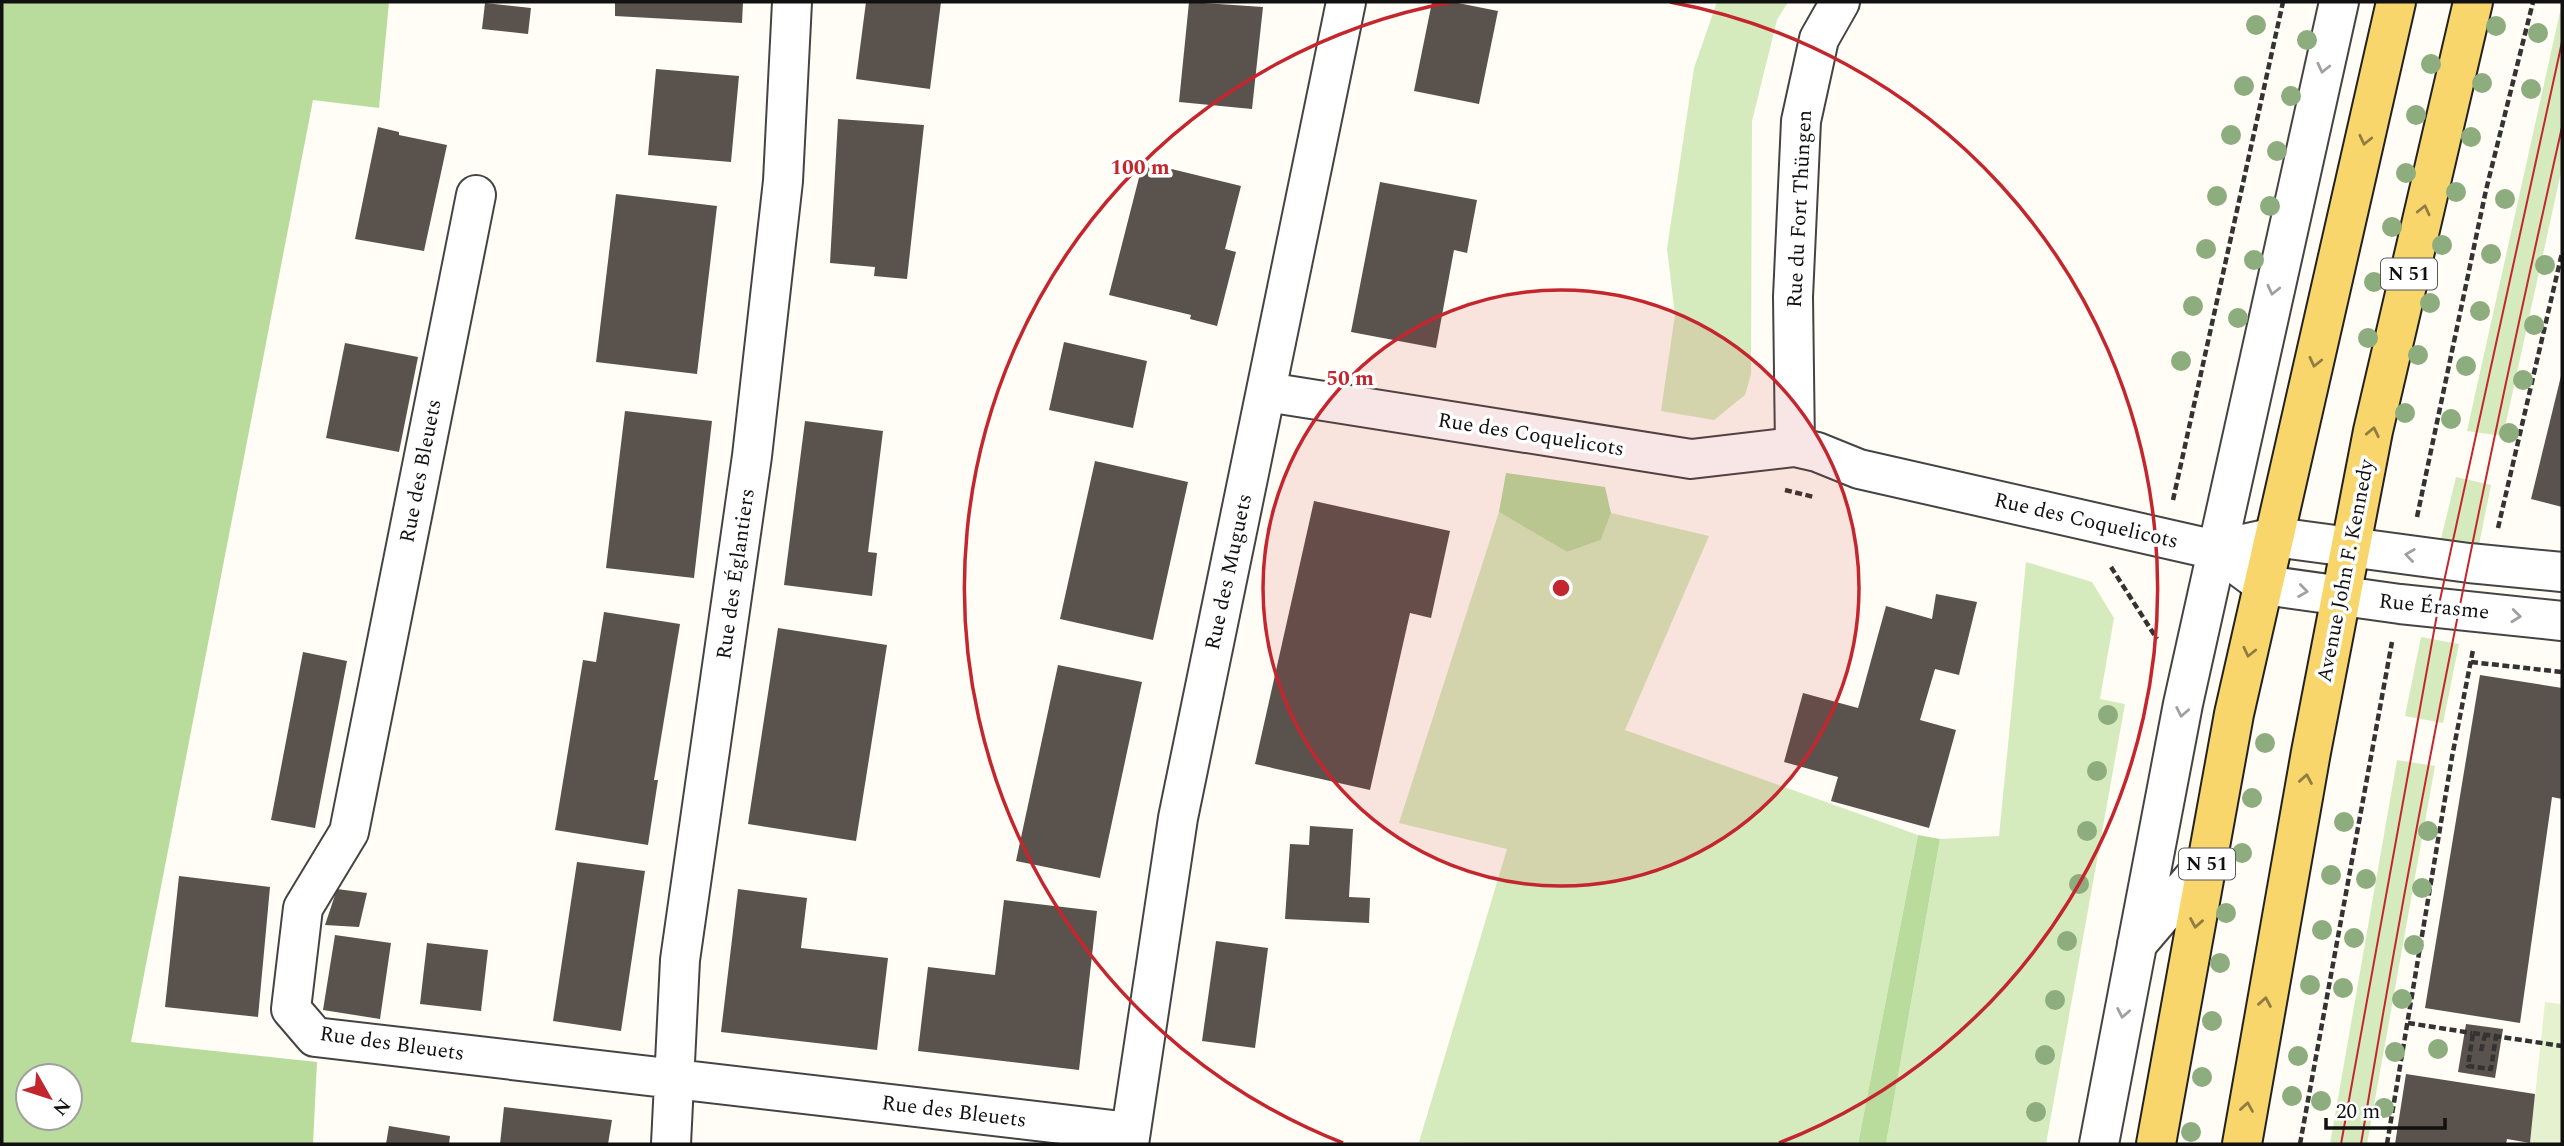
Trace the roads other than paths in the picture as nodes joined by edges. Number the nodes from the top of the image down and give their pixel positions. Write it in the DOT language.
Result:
graph roads {
  1 [pos="792,2"];
  2 [pos="1346,2"];
  3 [pos="1839,2"];
  4 [pos="2339,2"];
  5 [pos="2396,2"];
  6 [pos="2473,2"];
  7 [pos="475,195"];
  8 [pos="1267,392"];
  9 [pos="1795,447"];
  10 [pos="2275,537"];
  11 [pos="2350,547"];
  12 [pos="2216,550"];
  13 [pos="2562,572"];
  14 [pos="2264,585"];
  15 [pos="2341,597"];
  16 [pos="2562,621"];
  17 [pos="2208,861"];
  18 [pos="2136,946"];
  19 [pos="675,1080"];
  20 [pos="1129,1138"];
  21 [pos="671,1144"];
  22 [pos="2099,1144"];
  23 [pos="2156,1144"];
  24 [pos="2242,1144"];
  1 -- 19 [label="street, Rue des Églantiers"];
  2 -- 8 [label="street, Rue des Muguets"];
  3 -- 9 [label="street, Rue du Fort Thüngen"];
  4 -- 12 [label="street, one-way"];
  5 -- 10 [label="main road, N 51, one-way"];
  11 -- 6 [label="main road, Avenue John F. Kennedy / N 51, one-way"];
  7 -- 19 [label="street, Rue des Bleuets"];
  8 -- 9 [label="street, Rue des Coquelicots"];
  8 -- 20 [label="street, Rue des Muguets"];
  9 -- 12 [label="street, Rue des Coquelicots"];
  10 -- 11 [label="street"];
  10 -- 12 [label="street, Rue des Coquelicots"];
  10 -- 14 [label="main road, N 51"];
  13 -- 11 [label="street, one-way"];
  11 -- 15 [label="main road, Avenue John F. Kennedy / N 51"];
  12 -- 14 [label="street, Rue des Coquelicots"];
  12 -- 18 [label="street, one-way"];
  14 -- 15 [label="street, Rue Érasme, one-way"];
  14 -- 17 [label="main road, N 51, one-way"];
  15 -- 16 [label="street, Rue Érasme, one-way"];
  24 -- 15 [label="main road, Avenue John F. Kennedy / N 51, one-way"];
  17 -- 18 [label="street"];
  17 -- 23 [label="main road, N 51, one-way"];
  18 -- 22 [label="street, one-way"];
  19 -- 20 [label="street, Rue des Bleuets"];
  19 -- 21 [label="street, Rue des Églantiers"];
}
